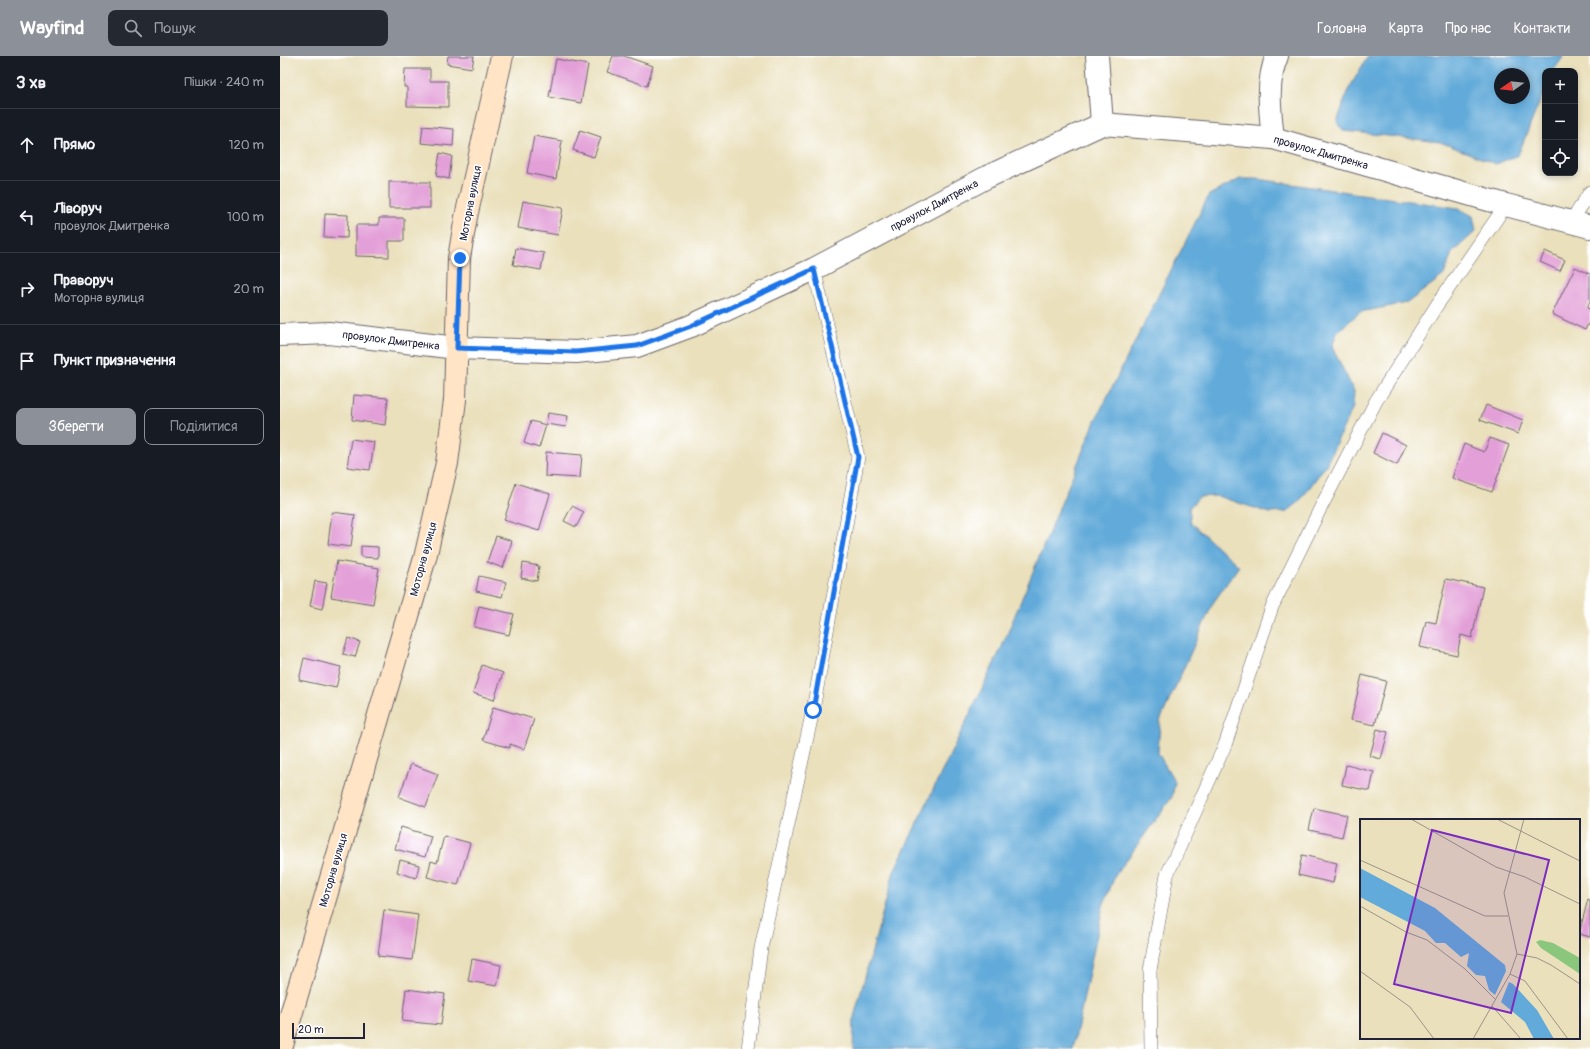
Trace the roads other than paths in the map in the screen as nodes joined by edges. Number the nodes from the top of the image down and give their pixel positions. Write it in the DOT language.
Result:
graph roads {
  1 [pos="502,56"];
  2 [pos="1097,56"];
  3 [pos="1277,56"];
  4 [pos="1102,124"];
  5 [pos="1273,138"];
  6 [pos="1590,192"];
  7 [pos="1506,205"];
  8 [pos="1581,224"];
  9 [pos="814,269"];
  10 [pos="280,335"];
  11 [pos="457,348"];
  12 [pos="281,1049"];
  13 [pos="748,1049"];
  14 [pos="1151,1049"];
  1 -- 11 [label="street, Моторна вулиця"];
  2 -- 4 [label="street"];
  3 -- 5 [label="street"];
  4 -- 5 [label="street, провулок Дмитренка"];
  4 -- 9 [label="street, провулок Дмитренка"];
  5 -- 7 [label="street, провулок Дмитренка"];
  6 -- 8 [label="lane"];
  7 -- 8 [label="street, провулок Дмитренка"];
  7 -- 14 [label="lane"];
  9 -- 11 [label="street, провулок Дмитренка"];
  9 -- 13 [label="lane"];
  10 -- 11 [label="street, провулок Дмитренка"];
  11 -- 12 [label="street, Моторна вулиця"];
}
